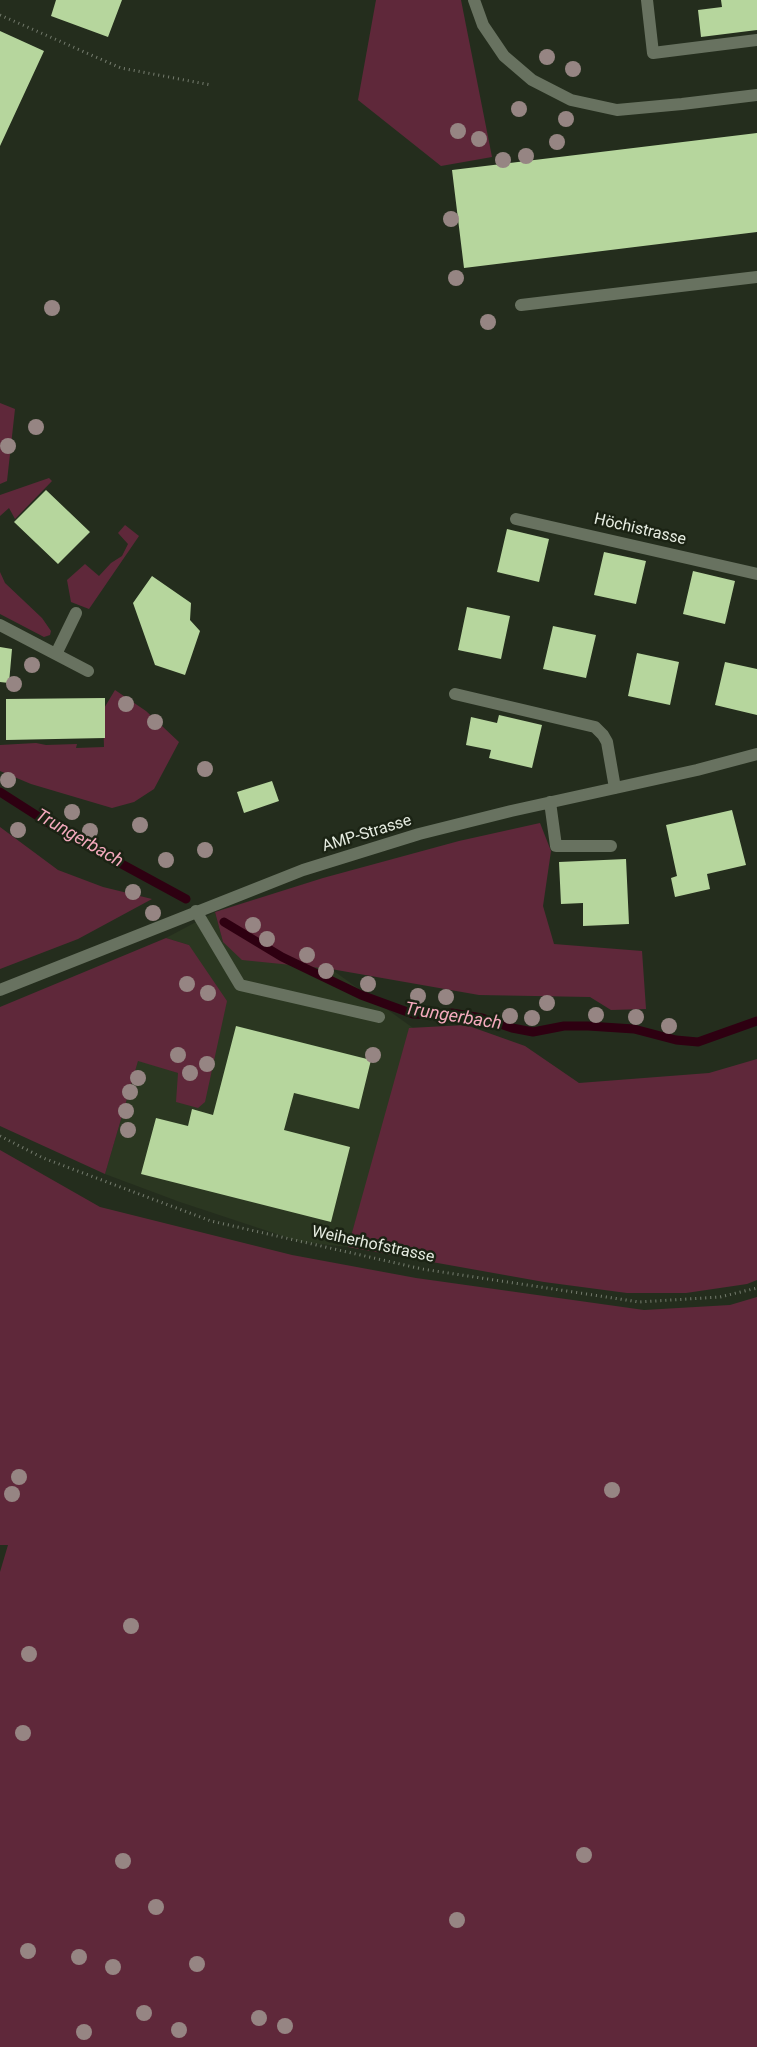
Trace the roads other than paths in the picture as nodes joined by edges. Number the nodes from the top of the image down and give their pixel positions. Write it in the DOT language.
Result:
graph roads {
  1 [pos="474,0"];
  2 [pos="647,0"];
  3 [pos="757,40"];
  4 [pos="757,95"];
  5 [pos="757,277"];
  6 [pos="521,305"];
  7 [pos="516,519"];
  8 [pos="757,574"];
  9 [pos="76,613"];
  10 [pos="0,625"];
  11 [pos="56,654"];
  12 [pos="88,671"];
  13 [pos="455,694"];
  14 [pos="757,754"];
  15 [pos="615,788"];
  16 [pos="550,802"];
  17 [pos="611,846"];
  18 [pos="196,911"];
  19 [pos="0,990"];
  20 [pos="379,1017"];
  1 -- 4 [label="street"];
  2 -- 3 [label="street"];
  5 -- 6 [label="street"];
  7 -- 8 [label="street, Höchistrasse"];
  9 -- 11 [label="street"];
  10 -- 11 [label="street"];
  11 -- 12 [label="street"];
  13 -- 15 [label="street"];
  14 -- 15 [label="street, AMP-Strasse"];
  15 -- 16 [label="street, AMP-Strasse"];
  16 -- 17 [label="street"];
  16 -- 18 [label="street, AMP-Strasse"];
  18 -- 19 [label="street, AMP-Strasse"];
  18 -- 20 [label="street"];
}
